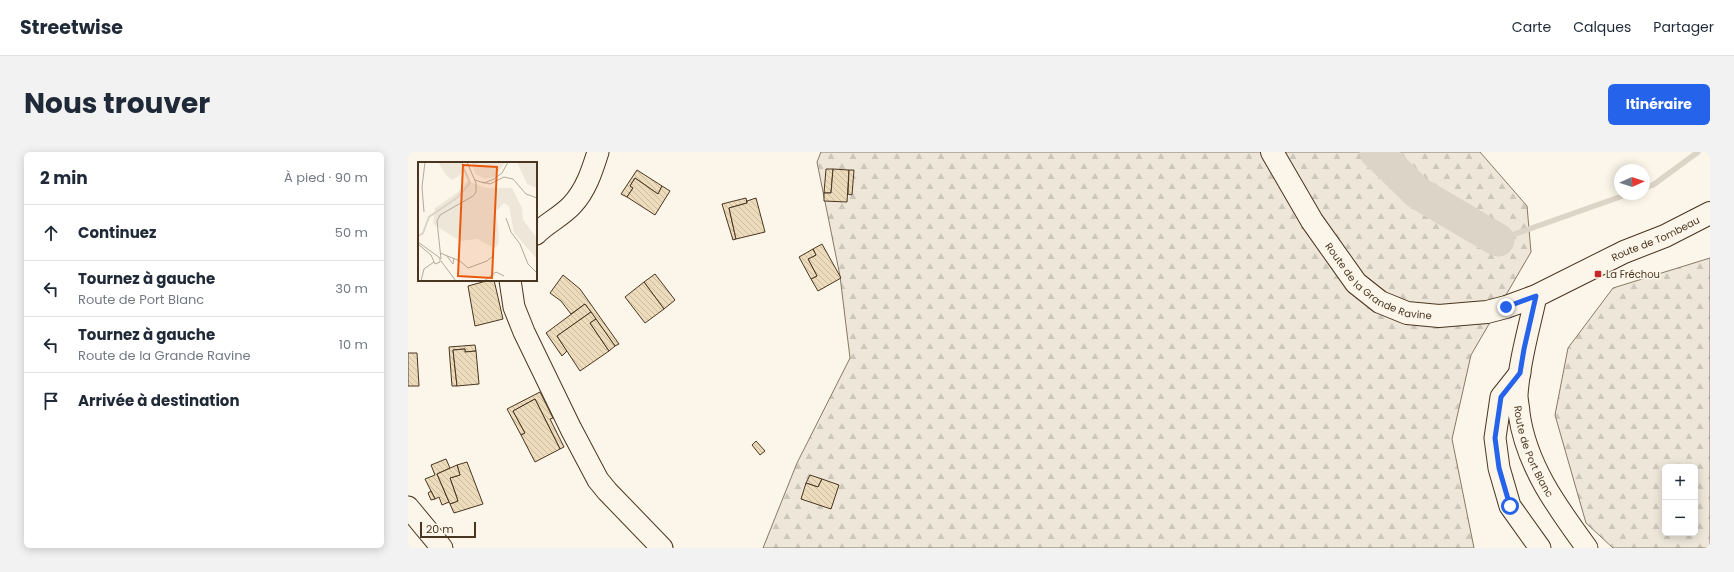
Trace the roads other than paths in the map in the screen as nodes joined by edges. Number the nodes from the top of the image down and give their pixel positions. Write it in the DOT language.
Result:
graph roads {
  1 [pos="598,152"];
  2 [pos="1272,152"];
  3 [pos="1710,214"];
  4 [pos="537,233"];
  5 [pos="510,281"];
  6 [pos="1536,296"];
  7 [pos="1520,373"];
  8 [pos="408,508"];
  9 [pos="442,548"];
  10 [pos="662,548"];
  11 [pos="1540,548"];
  12 [pos="1587,548"];
  1 -- 4 [label="street"];
  2 -- 6 [label="main road, Route de la Grande Ravine"];
  3 -- 6 [label="main road, Route de Tombeau"];
  5 -- 10 [label="street"];
  6 -- 7 [label="street, Route de Port Blanc"];
  7 -- 11 [label="street"];
  7 -- 12 [label="street, Route de Port Blanc"];
  8 -- 9 [label="street"];
}
